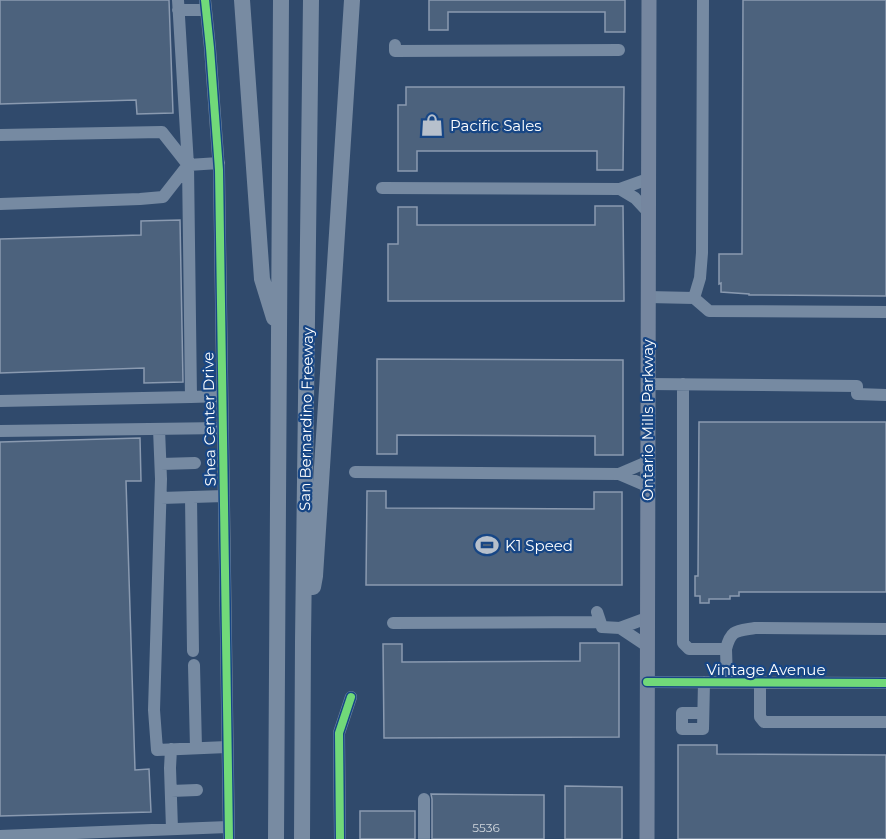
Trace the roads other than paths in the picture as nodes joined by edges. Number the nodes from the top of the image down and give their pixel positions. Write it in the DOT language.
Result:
graph roads {
  1 [pos="242,0"];
  2 [pos="310,0"];
  3 [pos="352,0"];
  4 [pos="360,0"];
  5 [pos="649,0"];
  6 [pos="703,0"];
  7 [pos="280,1"];
  8 [pos="178,5"];
  9 [pos="205,5"];
  10 [pos="395,45"];
  11 [pos="619,50"];
  12 [pos="345,116"];
  13 [pos="0,135"];
  14 [pos="219,163"];
  15 [pos="188,165"];
  16 [pos="648,179"];
  17 [pos="382,188"];
  18 [pos="620,189"];
  19 [pos="0,204"];
  20 [pos="648,212"];
  21 [pos="648,297"];
  22 [pos="694,298"];
  23 [pos="886,312"];
  24 [pos="279,333"];
  25 [pos="648,384"];
  26 [pos="683,384"];
  27 [pos="886,395"];
  28 [pos="222,396"];
  29 [pos="191,397"];
  30 [pos="0,401"];
  31 [pos="223,428"];
  32 [pos="159,429"];
  33 [pos="0,431"];
  34 [pos="647,462"];
  35 [pos="195,463"];
  36 [pos="161,464"];
  37 [pos="355,472"];
  38 [pos="620,474"];
  39 [pos="647,486"];
  40 [pos="224,496"];
  41 [pos="191,497"];
  42 [pos="161,498"];
  43 [pos="647,618"];
  44 [pos="393,623"];
  45 [pos="620,627"];
  46 [pos="886,629"];
  47 [pos="303,641"];
  48 [pos="647,646"];
  49 [pos="726,649"];
  50 [pos="193,651"];
  51 [pos="194,665"];
  52 [pos="647,682"];
  53 [pos="704,682"];
  54 [pos="726,682"];
  55 [pos="760,682"];
  56 [pos="886,683"];
  57 [pos="351,697"];
  58 [pos="703,713"];
  59 [pos="886,722"];
  60 [pos="227,747"];
  61 [pos="196,748"];
  62 [pos="171,749"];
  63 [pos="197,790"];
  64 [pos="171,791"];
  65 [pos="424,799"];
  66 [pos="172,829"];
  67 [pos="229,833"];
  68 [pos="0,836"];
  69 [pos="276,839"];
  70 [pos="302,839"];
  71 [pos="340,839"];
  72 [pos="424,839"];
  73 [pos="647,839"];
  1 -- 24 [label="highway"];
  2 -- 47 [label="highway, San Bernardino Freeway"];
  3 -- 12 [label="highway"];
  4 -- 12 [label="highway"];
  5 -- 16 [label="main road, Ontario Mills Parkway"];
  6 -- 22 [label="street"];
  7 -- 24 [label="highway, San Bernardino Freeway"];
  8 -- 9 [label="street"];
  8 -- 15 [label="street"];
  9 -- 14 [label="street, Shea Center Drive"];
  10 -- 11 [label="street"];
  12 -- 47 [label="highway"];
  13 -- 15 [label="street"];
  14 -- 15 [label="street"];
  14 -- 28 [label="street, Shea Center Drive"];
  15 -- 19 [label="street"];
  15 -- 29 [label="street"];
  16 -- 18 [label="street"];
  16 -- 20 [label="main road, Ontario Mills Parkway"];
  17 -- 18 [label="street"];
  18 -- 20 [label="street"];
  20 -- 21 [label="main road, Ontario Mills Parkway"];
  21 -- 22 [label="street"];
  21 -- 25 [label="main road, Ontario Mills Parkway"];
  22 -- 23 [label="street"];
  24 -- 69 [label="highway, San Bernardino Freeway"];
  25 -- 26 [label="street"];
  25 -- 34 [label="main road, Ontario Mills Parkway"];
  26 -- 27 [label="street"];
  26 -- 49 [label="street"];
  28 -- 29 [label="street"];
  28 -- 31 [label="street, Shea Center Drive"];
  29 -- 30 [label="street"];
  31 -- 32 [label="street"];
  31 -- 40 [label="street, Shea Center Drive"];
  32 -- 33 [label="street"];
  32 -- 36 [label="street"];
  34 -- 38 [label="street"];
  34 -- 39 [label="main road, Ontario Mills Parkway"];
  35 -- 36 [label="street"];
  36 -- 42 [label="street"];
  37 -- 38 [label="street"];
  38 -- 39 [label="street"];
  39 -- 43 [label="main road, Ontario Mills Parkway"];
  40 -- 41 [label="street"];
  40 -- 60 [label="street, Shea Center Drive"];
  41 -- 42 [label="street"];
  41 -- 50 [label="street"];
  42 -- 62 [label="street"];
  43 -- 45 [label="street"];
  43 -- 48 [label="main road, Ontario Mills Parkway"];
  44 -- 45 [label="street"];
  45 -- 48 [label="street"];
  46 -- 49 [label="street"];
  47 -- 70 [label="highway, San Bernardino Freeway"];
  48 -- 52 [label="main road, Ontario Mills Parkway"];
  49 -- 54 [label="street"];
  51 -- 61 [label="street"];
  52 -- 53 [label="street, Vintage Avenue"];
  52 -- 73 [label="main road, Ontario Mills Parkway"];
  53 -- 54 [label="street, Vintage Avenue"];
  53 -- 58 [label="street"];
  54 -- 55 [label="street, Vintage Avenue"];
  55 -- 56 [label="street, Vintage Avenue"];
  55 -- 59 [label="street"];
  57 -- 71 [label="street"];
  60 -- 61 [label="street"];
  60 -- 67 [label="street, Shea Center Drive"];
  61 -- 62 [label="street"];
  62 -- 64 [label="street"];
  63 -- 64 [label="street"];
  64 -- 66 [label="street"];
  65 -- 72 [label="street"];
  66 -- 67 [label="street"];
  66 -- 68 [label="street"];
}
